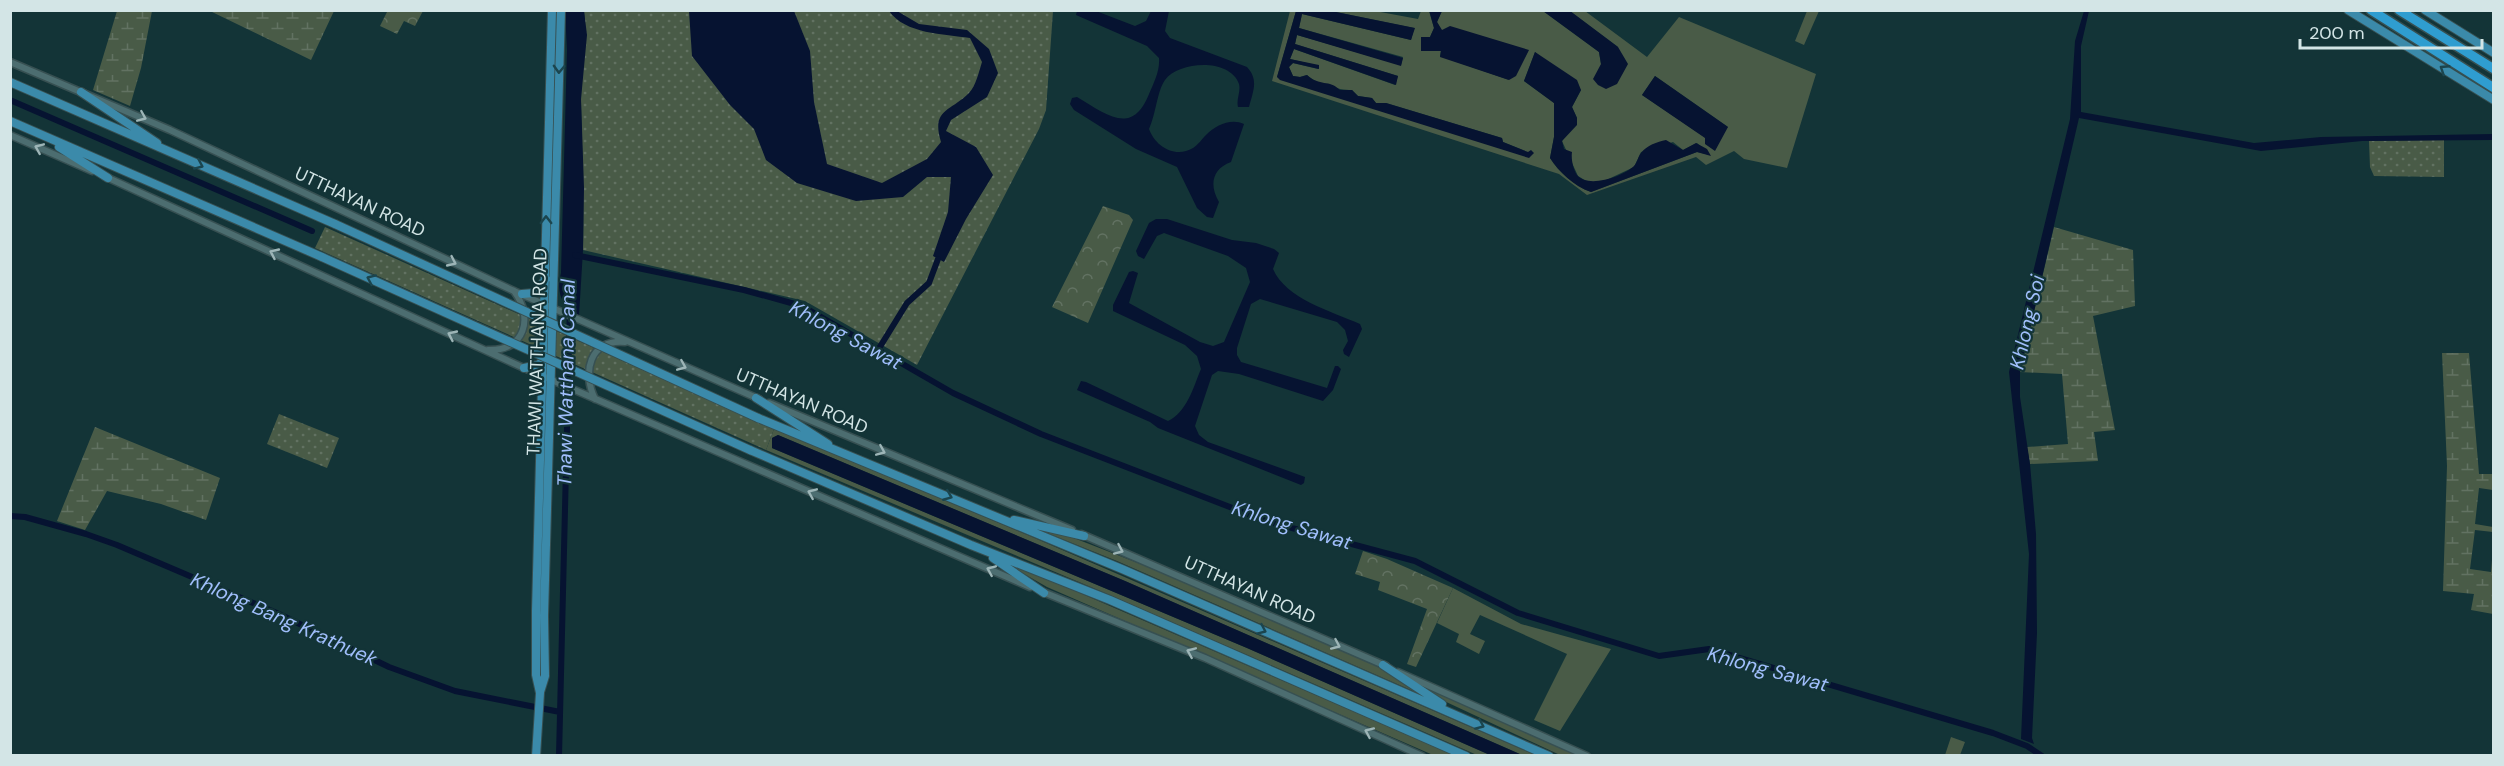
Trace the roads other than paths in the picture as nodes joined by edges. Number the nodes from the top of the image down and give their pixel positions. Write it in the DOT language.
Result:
graph roads {
  1 [pos="552,10"];
  2 [pos="561,10"];
  3 [pos="2348,10"];
  4 [pos="2372,10"];
  5 [pos="2399,10"];
  6 [pos="2425,10"];
  7 [pos="551,30"];
  8 [pos="560,30"];
  9 [pos="2493,53"];
  10 [pos="10,62"];
  11 [pos="2493,69"];
  12 [pos="10,82"];
  13 [pos="2493,88"];
  14 [pos="81,92"];
  15 [pos="2493,100"];
  16 [pos="10,121"];
  17 [pos="27,129"];
  18 [pos="10,135"];
  19 [pos="170,152"];
  20 [pos="108,178"];
  21 [pos="546,182"];
  22 [pos="556,182"];
  23 [pos="546,279"];
  24 [pos="518,292"];
  25 [pos="552,308"];
  26 [pos="628,343"];
  27 [pos="486,350"];
  28 [pos="544,360"];
  29 [pos="524,368"];
  30 [pos="550,379"];
  31 [pos="756,398"];
  32 [pos="595,399"];
  33 [pos="848,457"];
  34 [pos="1000,518"];
  35 [pos="1084,536"];
  36 [pos="971,545"];
  37 [pos="1044,592"];
  38 [pos="1383,665"];
  39 [pos="1461,717"];
  40 [pos="536,756"];
  41 [pos="1422,756"];
  42 [pos="1466,756"];
  43 [pos="1549,756"];
  44 [pos="1587,756"];
  1 -- 7 [label="main road, THAWI WATTHANA ROAD"];
  2 -- 8 [label="main road, THAWI WATTHANA ROAD"];
  15 -- 3 [label="main road, one-way"];
  4 -- 13 [label="highway"];
  5 -- 11 [label="highway"];
  6 -- 9 [label="main road"];
  7 -- 8 [label="main road"];
  7 -- 21 [label="main road, THAWI WATTHANA ROAD"];
  8 -- 22 [label="main road, THAWI WATTHANA ROAD, one-way"];
  10 -- 14 [label="street, UTTHAYAN ROAD"];
  12 -- 19 [label="main road, UTTHAYAN ROAD"];
  14 -- 19 [label="main road"];
  14 -- 24 [label="street, UTTHAYAN ROAD, one-way"];
  16 -- 17 [label="main road"];
  17 -- 20 [label="main road"];
  36 -- 17 [label="main road, one-way, bridge"];
  20 -- 18 [label="street, one-way"];
  19 -- 33 [label="main road, UTTHAYAN ROAD, one-way, bridge"];
  27 -- 20 [label="street, one-way"];
  21 -- 22 [label="main road"];
  23 -- 21 [label="main road, THAWI WATTHANA ROAD, one-way"];
  22 -- 25 [label="main road, THAWI WATTHANA ROAD"];
  23 -- 24 [label="main road"];
  23 -- 25 [label="main road, THAWI WATTHANA ROAD"];
  24 -- 25 [label="street, UTTHAYAN ROAD"];
  24 -- 27 [label="street"];
  25 -- 26 [label="street, UTTHAYAN ROAD"];
  25 -- 28 [label="main road, THAWI WATTHANA ROAD"];
  25 -- 30 [label="main road, THAWI WATTHANA ROAD"];
  26 -- 31 [label="street, UTTHAYAN ROAD, one-way"];
  26 -- 32 [label="street"];
  27 -- 29 [label="street"];
  28 -- 29 [label="main road"];
  28 -- 30 [label="main road, THAWI WATTHANA ROAD"];
  29 -- 30 [label="street"];
  30 -- 32 [label="street"];
  30 -- 40 [label="main road, THAWI WATTHANA ROAD"];
  31 -- 33 [label="main road"];
  31 -- 35 [label="street, UTTHAYAN ROAD, one-way"];
  37 -- 32 [label="street, one-way"];
  33 -- 34 [label="main road, UTTHAYAN ROAD, one-way"];
  34 -- 35 [label="main road"];
  34 -- 39 [label="main road, UTTHAYAN ROAD, one-way"];
  35 -- 38 [label="street, UTTHAYAN ROAD, one-way"];
  36 -- 37 [label="main road"];
  36 -- 42 [label="main road"];
  41 -- 37 [label="street, one-way"];
  38 -- 39 [label="main road"];
  38 -- 44 [label="street, UTTHAYAN ROAD"];
  39 -- 43 [label="main road, UTTHAYAN ROAD, one-way"];
}
